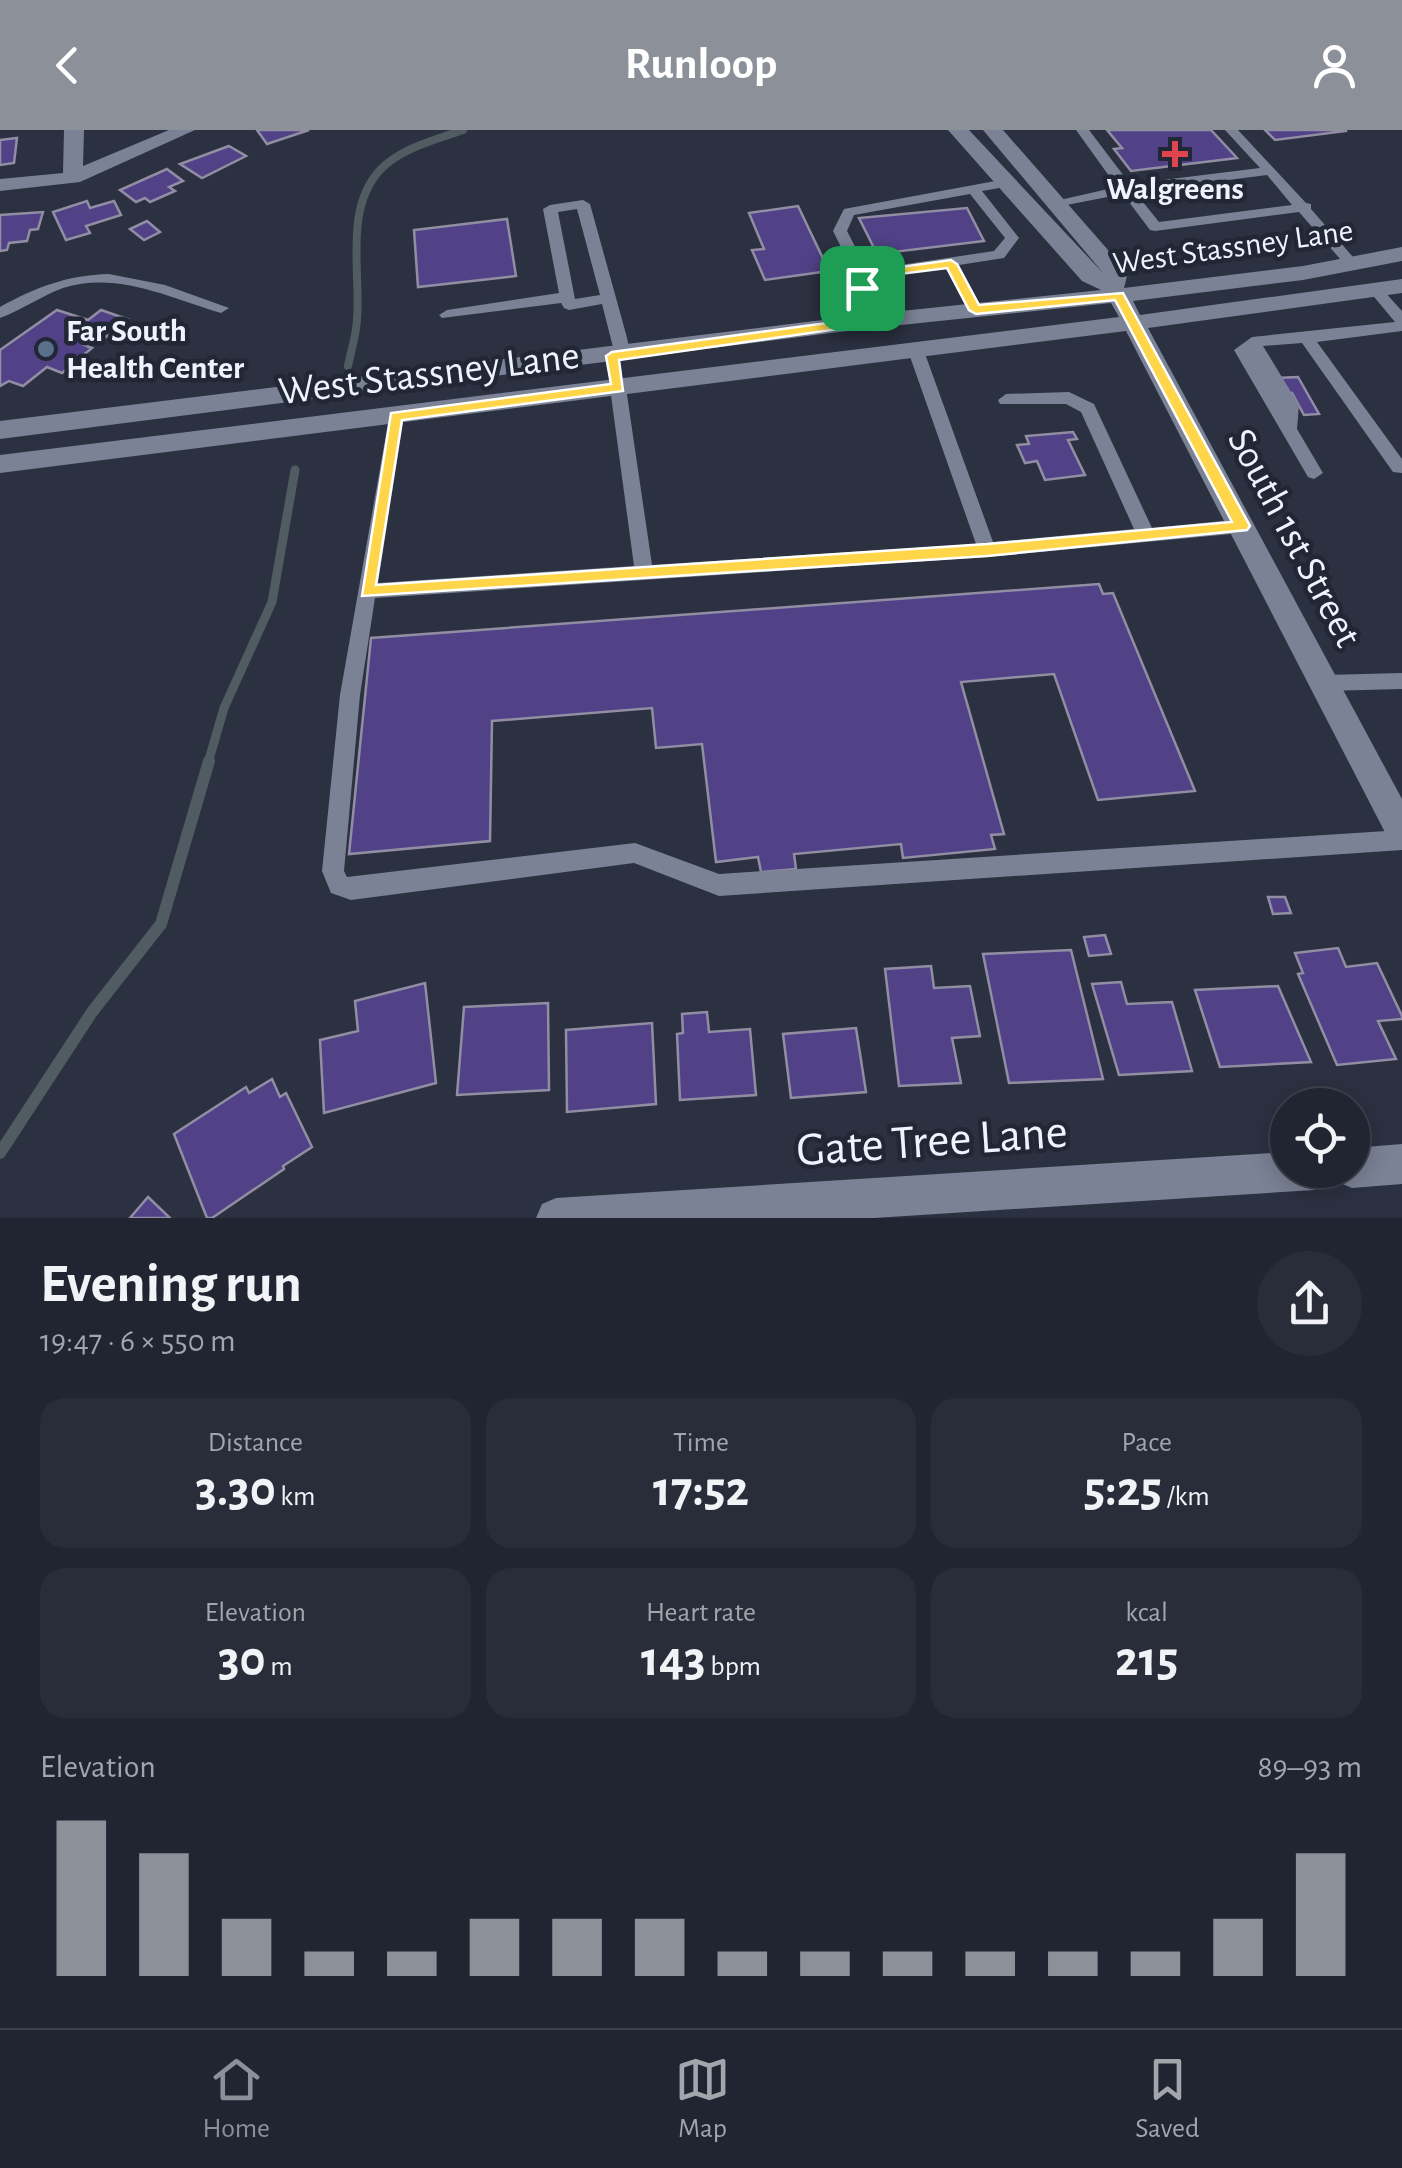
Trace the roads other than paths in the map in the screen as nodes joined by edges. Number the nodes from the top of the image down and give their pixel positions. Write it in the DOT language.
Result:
graph roads {
  1 [pos="74,130"];
  2 [pos="184,130"];
  3 [pos="958,130"];
  4 [pos="993,130"];
  5 [pos="1082,130"];
  6 [pos="1232,130"];
  7 [pos="1270,171"];
  8 [pos="73,178"];
  9 [pos="1006,182"];
  10 [pos="0,185"];
  11 [pos="973,188"];
  12 [pos="1126,189"];
  13 [pos="1056,205"];
  14 [pos="1306,207"];
  15 [pos="1402,254"];
  16 [pos="951,264"];
  17 [pos="1353,264"];
  18 [pos="862,276"];
  19 [pos="1402,286"];
  20 [pos="1115,291"];
  21 [pos="1377,292"];
  22 [pos="567,297"];
  23 [pos="608,298"];
  24 [pos="221,308"];
  25 [pos="976,310"];
  26 [pos="0,314"];
  27 [pos="447,315"];
  28 [pos="863,322"];
  29 [pos="1135,323"];
  30 [pos="1402,323"];
  31 [pos="1306,338"];
  32 [pos="916,351"];
  33 [pos="618,356"];
  34 [pos="618,388"];
  35 [pos="1006,400"];
  36 [pos="396,416"];
  37 [pos="0,430"];
  38 [pos="0,464"];
  39 [pos="1399,468"];
  40 [pos="1314,473"];
  41 [pos="1242,526"];
  42 [pos="1146,535"];
  43 [pos="987,550"];
  44 [pos="644,572"];
  45 [pos="367,591"];
  46 [pos="1402,681"];
  47 [pos="1325,683"];
  48 [pos="1402,830"];
  49 [pos="1402,840"];
  50 [pos="1402,1164"];
  51 [pos="1370,1167"];
  52 [pos="1270,1173"];
  53 [pos="556,1218"];
  1 -- 8 [label="main road"];
  2 -- 8 [label="main road"];
  3 -- 9 [label="main road, South 1st Street"];
  4 -- 13 [label="main road, South 1st Street"];
  5 -- 12 [label="lane"];
  6 -- 7 [label="lane"];
  7 -- 12 [label="lane"];
  7 -- 14 [label="lane"];
  8 -- 10 [label="main road"];
  9 -- 11 [label="lane"];
  9 -- 20 [label="main road, South 1st Street"];
  11 -- 16 [label="lane"];
  11 -- 18 [label="lane"];
  12 -- 13 [label="lane"];
  12 -- 14 [label="lane"];
  13 -- 20 [label="main road, South 1st Street"];
  14 -- 17 [label="lane"];
  15 -- 17 [label="main road, West Stassney Lane"];
  16 -- 18 [label="lane"];
  16 -- 25 [label="lane"];
  17 -- 20 [label="main road, West Stassney Lane"];
  18 -- 28 [label="lane"];
  19 -- 21 [label="main road, West Stassney Lane"];
  20 -- 25 [label="main road, West Stassney Lane"];
  20 -- 29 [label="main road, South 1st Street"];
  21 -- 29 [label="main road, West Stassney Lane"];
  21 -- 30 [label="lane"];
  22 -- 23 [label="lane"];
  22 -- 23 [label="lane"];
  22 -- 27 [label="lane"];
  23 -- 33 [label="lane"];
  24 -- 26 [label="lane"];
  25 -- 28 [label="main road, West Stassney Lane"];
  28 -- 33 [label="main road, West Stassney Lane"];
  29 -- 32 [label="main road, West Stassney Lane"];
  29 -- 41 [label="main road, South 1st Street"];
  30 -- 31 [label="lane"];
  31 -- 39 [label="lane"];
  31 -- 40 [label="lane"];
  32 -- 34 [label="main road, West Stassney Lane"];
  32 -- 43 [label="lane"];
  33 -- 34 [label="main road"];
  33 -- 37 [label="main road, West Stassney Lane"];
  34 -- 36 [label="main road, West Stassney Lane"];
  34 -- 44 [label="lane"];
  35 -- 42 [label="lane"];
  36 -- 38 [label="main road, West Stassney Lane"];
  36 -- 45 [label="lane"];
  41 -- 42 [label="lane"];
  41 -- 47 [label="main road, South 1st Street"];
  42 -- 43 [label="lane"];
  43 -- 44 [label="lane"];
  44 -- 45 [label="lane"];
  45 -- 49 [label="lane"];
  46 -- 47 [label="lane"];
  47 -- 48 [label="main road, South 1st Street"];
  50 -- 51 [label="main road"];
  52 -- 53 [label="main road, Gate Tree Lane"];
}
